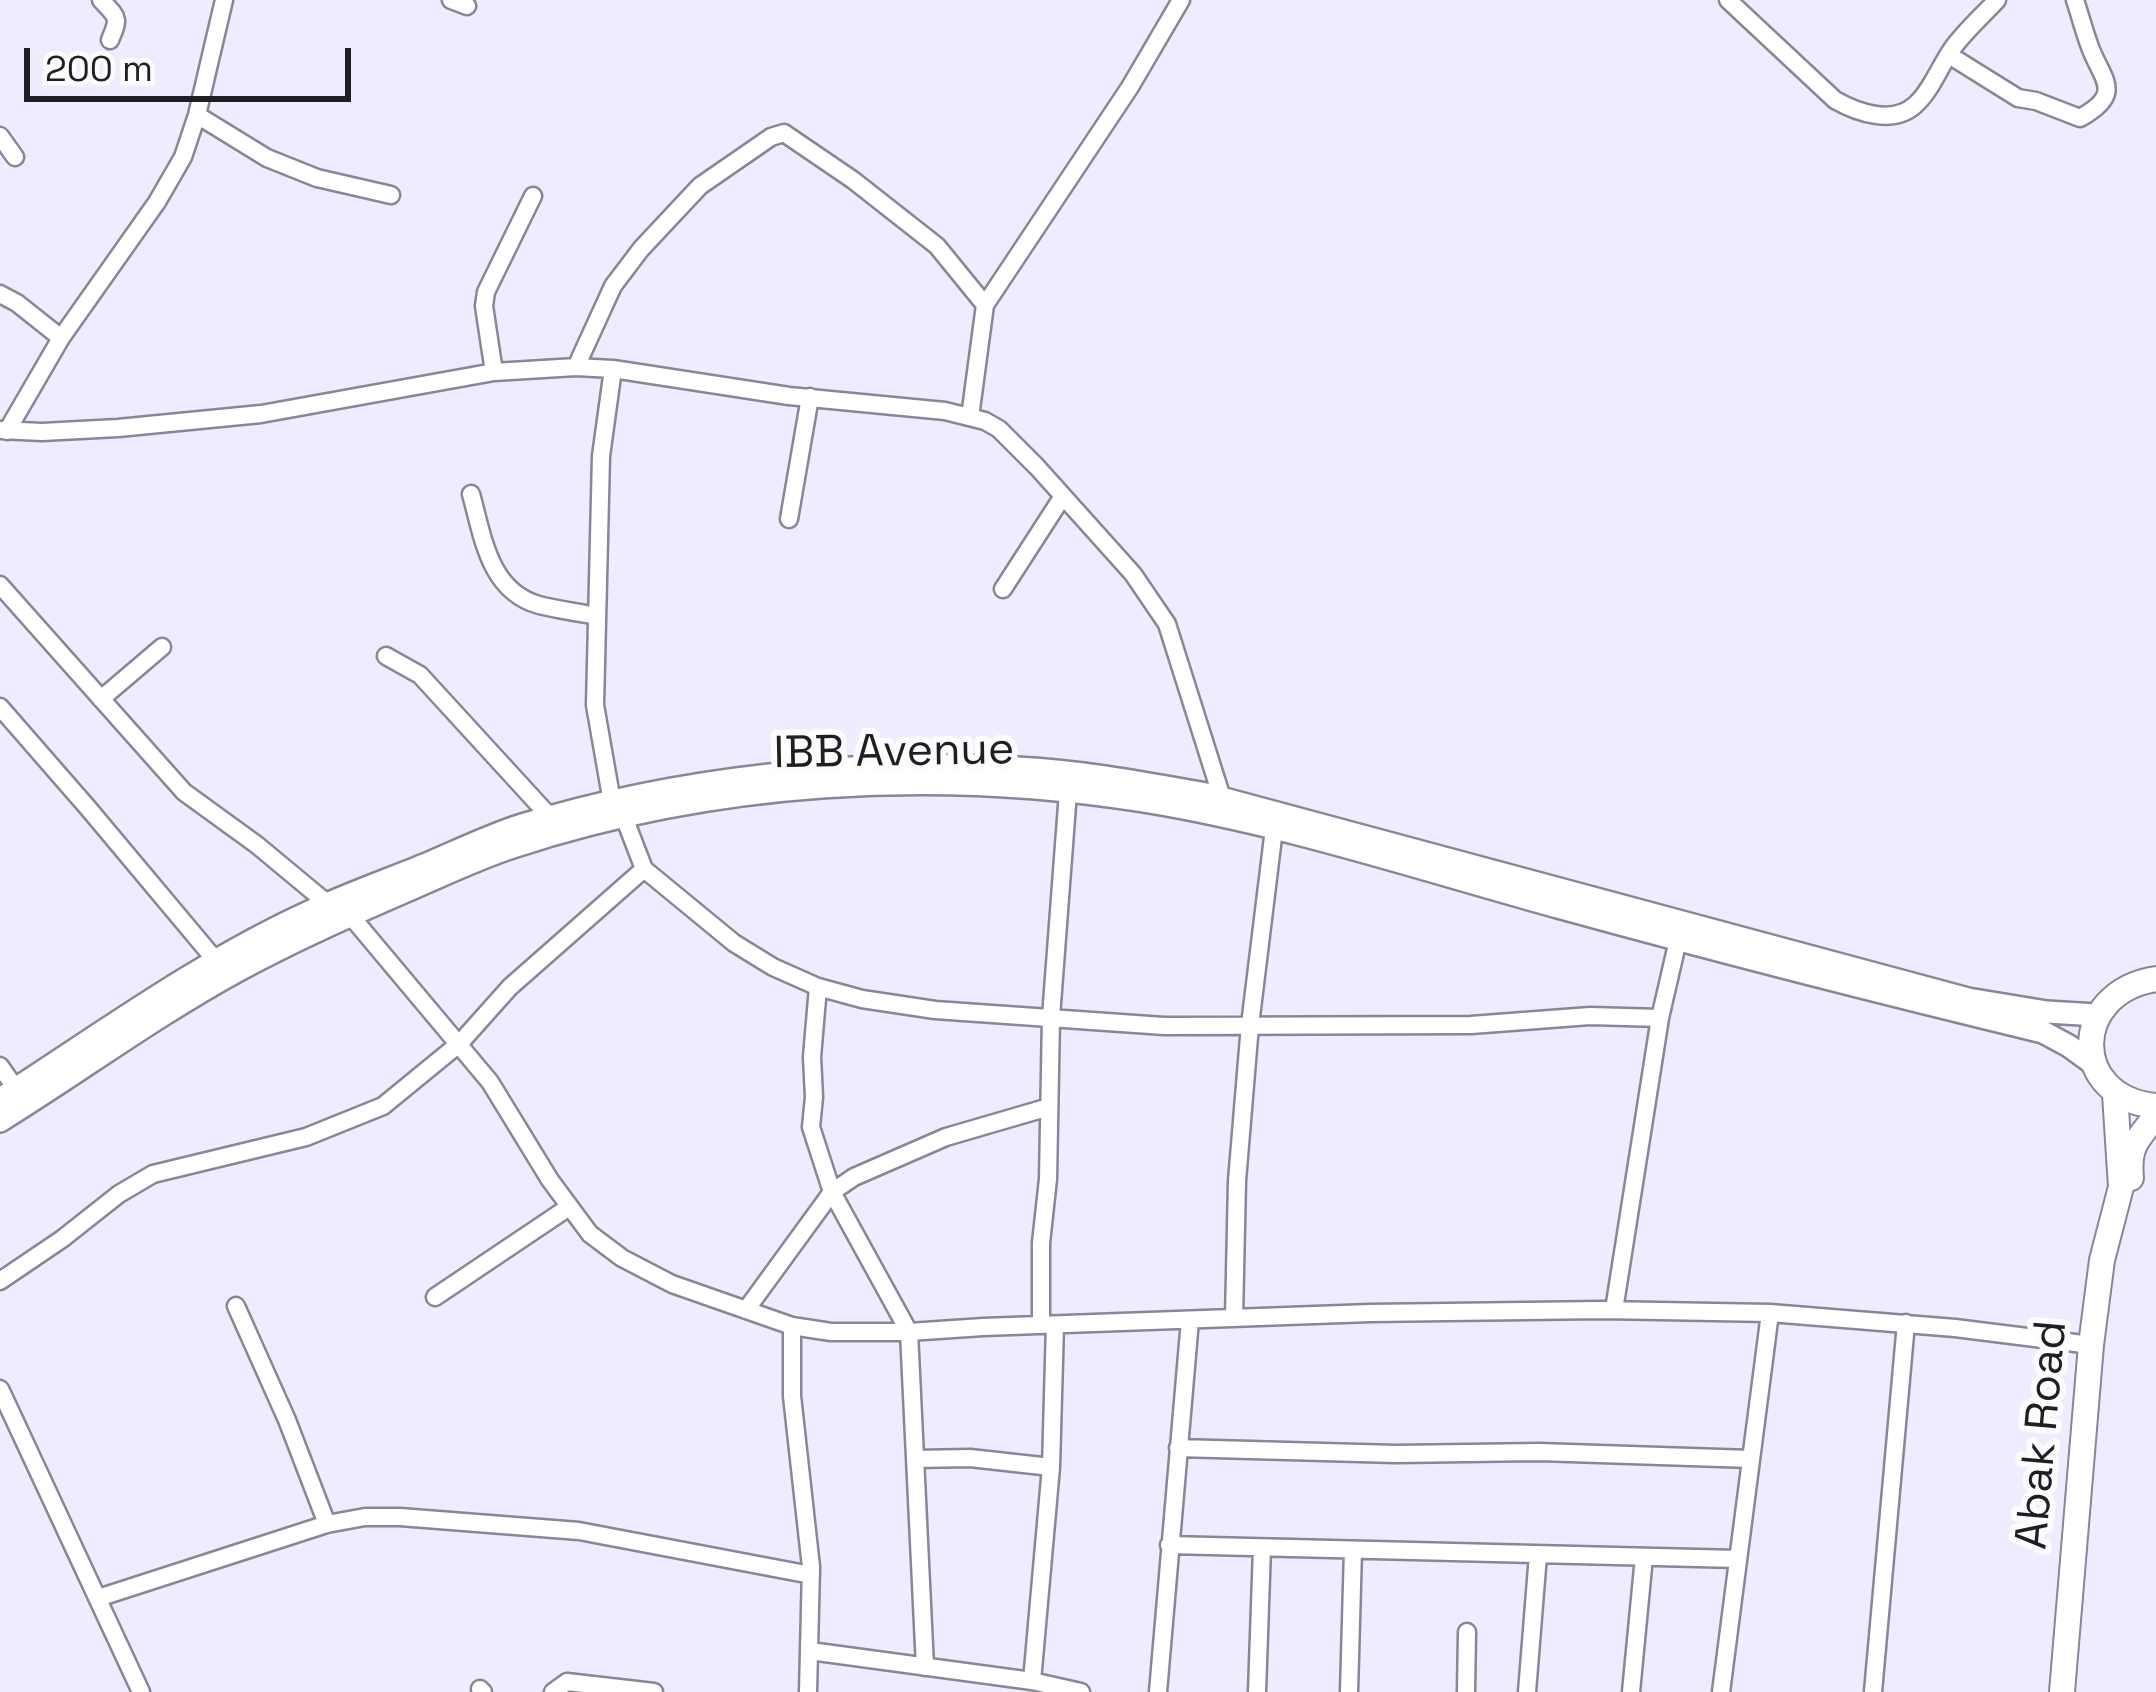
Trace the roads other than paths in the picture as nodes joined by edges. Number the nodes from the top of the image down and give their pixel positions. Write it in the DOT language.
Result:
graph roads {
  1 [pos="101,0"];
  2 [pos="224,0"];
  3 [pos="1181,0"];
  4 [pos="1728,0"];
  5 [pos="1997,0"];
  6 [pos="2075,0"];
  7 [pos="110,40"];
  8 [pos="1948,55"];
  9 [pos="197,115"];
  10 [pos="0,136"];
  11 [pos="15,158"];
  12 [pos="391,195"];
  13 [pos="533,196"];
  14 [pos="0,294"];
  15 [pos="985,304"];
  16 [pos="61,338"];
  17 [pos="576,367"];
  18 [pos="613,369"];
  19 [pos="494,372"];
  20 [pos="810,398"];
  21 [pos="970,417"];
  22 [pos="3,431"];
  23 [pos="471,494"];
  24 [pos="1063,496"];
  25 [pos="789,519"];
  26 [pos="0,585"];
  27 [pos="1003,590"];
  28 [pos="597,616"];
  29 [pos="162,647"];
  30 [pos="386,656"];
  31 [pos="101,699"];
  32 [pos="0,707"];
  33 [pos="1069,792"];
  34 [pos="1222,798"];
  35 [pos="618,810"];
  36 [pos="550,818"];
  37 [pos="1274,829"];
  38 [pos="644,869"];
  39 [pos="328,904"];
  40 [pos="350,915"];
  41 [pos="1678,940"];
  42 [pos="217,962"];
  43 [pos="2156,979"];
  44 [pos="818,987"];
  45 [pos="2097,1015"];
  46 [pos="1051,1017"];
  47 [pos="1660,1018"];
  48 [pos="1250,1025"];
  49 [pos="460,1043"];
  50 [pos="2095,1065"];
  51 [pos="0,1066"];
  52 [pos="8,1094"];
  53 [pos="2115,1094"];
  54 [pos="1049,1106"];
  55 [pos="2156,1106"];
  56 [pos="2156,1116"];
  57 [pos="0,1121"];
  58 [pos="2126,1189"];
  59 [pos="832,1192"];
  60 [pos="569,1207"];
  61 [pos="0,1281"];
  62 [pos="435,1297"];
  63 [pos="236,1306"];
  64 [pos="746,1310"];
  65 [pos="1614,1310"];
  66 [pos="1771,1313"];
  67 [pos="1234,1318"];
  68 [pos="1190,1320"];
  69 [pos="1906,1323"];
  70 [pos="1048,1325"];
  71 [pos="792,1326"];
  72 [pos="908,1332"];
  73 [pos="2090,1345"];
  74 [pos="0,1389"];
  75 [pos="1178,1448"];
  76 [pos="1751,1459"];
  77 [pos="916,1460"];
  78 [pos="1051,1467"];
  79 [pos="327,1525"];
  80 [pos="1169,1545"];
  81 [pos="1262,1548"];
  82 [pos="1353,1550"];
  83 [pos="1538,1556"];
  84 [pos="1644,1557"];
  85 [pos="1738,1559"];
  86 [pos="811,1575"];
  87 [pos="98,1598"];
  88 [pos="1467,1632"];
  89 [pos="810,1651"];
  90 [pos="925,1667"];
  91 [pos="1032,1681"];
  92 [pos="141,1692"];
  93 [pos="553,1692"];
  94 [pos="654,1692"];
  95 [pos="808,1692"];
  96 [pos="1081,1692"];
  97 [pos="1158,1692"];
  98 [pos="1257,1692"];
  99 [pos="1349,1692"];
  100 [pos="1466,1692"];
  101 [pos="1527,1692"];
  102 [pos="1631,1692"];
  103 [pos="1721,1692"];
  104 [pos="1874,1692"];
  105 [pos="2062,1692"];
  106 [pos="2074,1692"];
  1 -- 7 [label="street"];
  2 -- 9 [label="street"];
  3 -- 15 [label="street"];
  4 -- 8 [label="street"];
  5 -- 8 [label="street"];
  6 -- 8 [label="street"];
  9 -- 12 [label="street"];
  9 -- 16 [label="street"];
  10 -- 11 [label="street"];
  13 -- 19 [label="street"];
  14 -- 16 [label="street"];
  15 -- 17 [label="street"];
  15 -- 21 [label="street"];
  16 -- 22 [label="street"];
  17 -- 18 [label="street"];
  17 -- 19 [label="street"];
  18 -- 20 [label="street"];
  18 -- 28 [label="street"];
  19 -- 22 [label="street"];
  20 -- 21 [label="street"];
  20 -- 25 [label="street"];
  21 -- 24 [label="street"];
  23 -- 28 [label="street"];
  24 -- 27 [label="street"];
  24 -- 34 [label="street"];
  26 -- 31 [label="street"];
  28 -- 35 [label="street"];
  29 -- 31 [label="street"];
  30 -- 36 [label="street"];
  31 -- 39 [label="street"];
  32 -- 42 [label="street"];
  33 -- 35 [label="main road, IBB Avenue"];
  33 -- 37 [label="main road, IBB Avenue"];
  33 -- 46 [label="street"];
  34 -- 35 [label="main road"];
  34 -- 45 [label="main road"];
  35 -- 36 [label="main road"];
  35 -- 38 [label="street"];
  35 -- 40 [label="main road, IBB Avenue"];
  36 -- 39 [label="main road"];
  37 -- 41 [label="main road, IBB Avenue"];
  37 -- 48 [label="street"];
  38 -- 44 [label="street"];
  38 -- 49 [label="street"];
  39 -- 42 [label="main road"];
  40 -- 49 [label="street"];
  40 -- 57 [label="main road, IBB Avenue"];
  41 -- 47 [label="street"];
  41 -- 50 [label="main road, IBB Avenue"];
  42 -- 52 [label="main road"];
  43 -- 45 [label="highway"];
  44 -- 46 [label="street"];
  44 -- 59 [label="street"];
  45 -- 50 [label="highway"];
  46 -- 48 [label="street"];
  46 -- 54 [label="street"];
  47 -- 48 [label="street"];
  47 -- 65 [label="street"];
  48 -- 67 [label="street"];
  49 -- 60 [label="street"];
  49 -- 61 [label="street"];
  50 -- 53 [label="highway"];
  51 -- 52 [label="street"];
  53 -- 55 [label="highway"];
  53 -- 58 [label="highway"];
  54 -- 59 [label="street"];
  54 -- 70 [label="street"];
  56 -- 58 [label="highway"];
  58 -- 73 [label="highway, Abak Road"];
  58 -- 106 [label="highway, Abak Road"];
  59 -- 64 [label="street"];
  59 -- 72 [label="street"];
  60 -- 62 [label="street"];
  60 -- 64 [label="street"];
  63 -- 79 [label="street"];
  64 -- 71 [label="street"];
  65 -- 66 [label="street"];
  65 -- 67 [label="street"];
  66 -- 69 [label="street"];
  66 -- 76 [label="street"];
  67 -- 68 [label="street"];
  68 -- 70 [label="street"];
  68 -- 75 [label="street"];
  69 -- 73 [label="street"];
  69 -- 104 [label="street"];
  70 -- 72 [label="street"];
  70 -- 78 [label="street"];
  71 -- 72 [label="street"];
  71 -- 86 [label="street"];
  72 -- 77 [label="street"];
  73 -- 105 [label="highway, Abak Road"];
  74 -- 87 [label="street"];
  75 -- 76 [label="street"];
  75 -- 80 [label="street"];
  76 -- 85 [label="street"];
  77 -- 78 [label="street"];
  77 -- 90 [label="street"];
  78 -- 91 [label="street"];
  79 -- 86 [label="street"];
  79 -- 87 [label="street"];
  80 -- 81 [label="street"];
  80 -- 97 [label="street"];
  81 -- 82 [label="street"];
  81 -- 98 [label="street"];
  82 -- 83 [label="street"];
  82 -- 99 [label="street"];
  83 -- 84 [label="street"];
  83 -- 101 [label="street"];
  84 -- 85 [label="street"];
  84 -- 102 [label="street"];
  85 -- 103 [label="street"];
  86 -- 89 [label="street"];
  87 -- 92 [label="street"];
  88 -- 100 [label="street"];
  89 -- 90 [label="street"];
  89 -- 95 [label="street"];
  90 -- 91 [label="street"];
  91 -- 96 [label="street"];
  93 -- 94 [label="street"];
}
